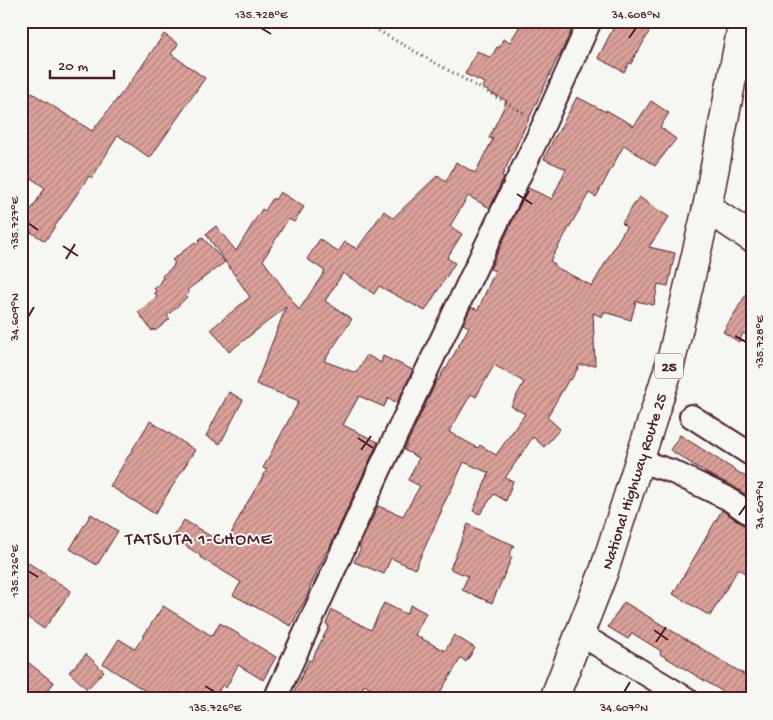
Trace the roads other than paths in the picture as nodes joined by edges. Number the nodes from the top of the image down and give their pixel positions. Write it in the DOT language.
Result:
graph roads {
  1 [pos="590,21"];
  2 [pos="743,21"];
  3 [pos="707,208"];
  4 [pos="752,238"];
  5 [pos="691,416"];
  6 [pos="752,456"];
  7 [pos="639,461"];
  8 [pos="752,515"];
  9 [pos="580,634"];
  10 [pos="275,699"];
  11 [pos="554,699"];
  12 [pos="687,699"];
  1 -- 10 [label="street"];
  2 -- 3 [label="main road, National Highway Route 25 / 25"];
  3 -- 4 [label="main road"];
  3 -- 7 [label="main road, National Highway Route 25 / 25"];
  5 -- 6 [label="street"];
  7 -- 8 [label="street"];
  7 -- 9 [label="main road, National Highway Route 25 / 25"];
  9 -- 11 [label="main road, National Highway Route 25 / 25"];
  9 -- 12 [label="street"];
}
